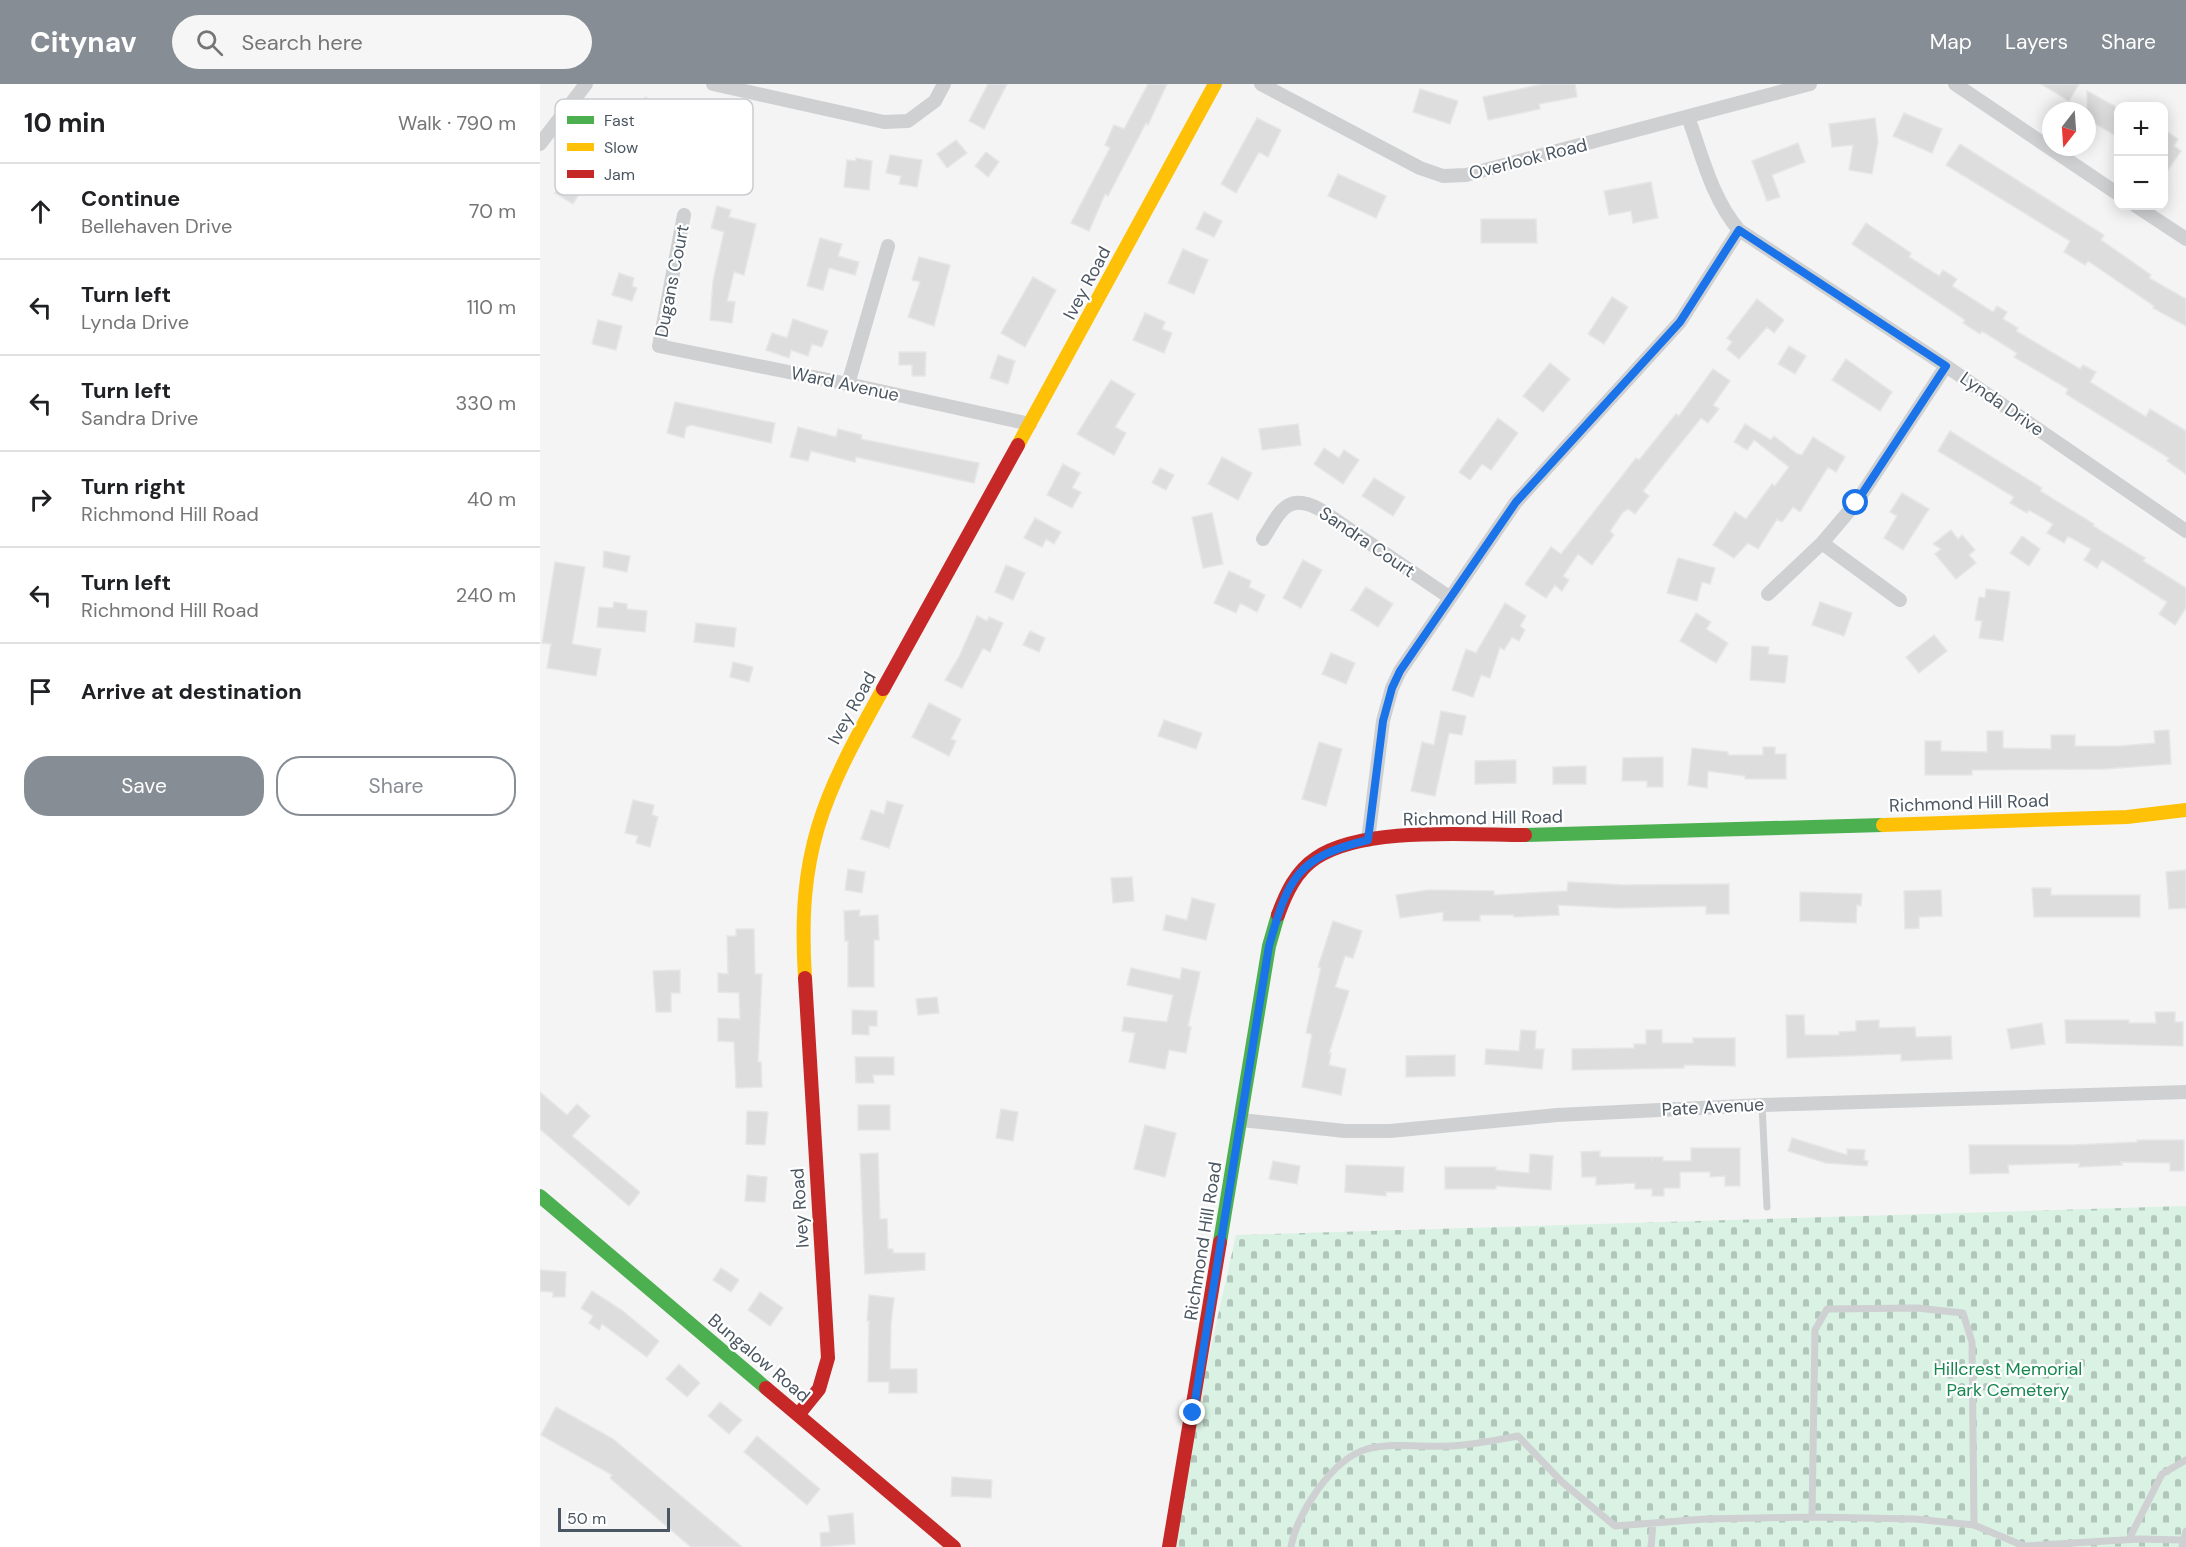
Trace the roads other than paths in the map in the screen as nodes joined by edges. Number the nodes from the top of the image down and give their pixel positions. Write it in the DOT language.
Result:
graph roads {
  1 [pos="586,84"];
  2 [pos="713,84"];
  3 [pos="944,84"];
  4 [pos="1215,84"];
  5 [pos="1261,84"];
  6 [pos="1810,84"];
  7 [pos="1955,84"];
  8 [pos="574,99"];
  9 [pos="1688,117"];
  10 [pos="555,124"];
  11 [pos="540,144"];
  12 [pos="2114,191"];
  13 [pos="2142,210"];
  14 [pos="684,215"];
  15 [pos="1739,230"];
  16 [pos="2186,239"];
  17 [pos="888,246"];
  18 [pos="659,346"];
  19 [pos="1946,366"];
  20 [pos="848,384"];
  21 [pos="1030,424"];
  22 [pos="2186,531"];
  23 [pos="1263,539"];
  24 [pos="1822,543"];
  25 [pos="1768,594"];
  26 [pos="1449,597"];
  27 [pos="1900,600"];
  28 [pos="2186,810"];
  29 [pos="1368,840"];
  30 [pos="2186,1092"];
  31 [pos="1762,1105"];
  32 [pos="1241,1120"];
  33 [pos="541,1200"];
  34 [pos="1767,1207"];
  35 [pos="798,1415"];
  36 [pos="2186,1460"];
  37 [pos="1812,1517"];
  38 [pos="1653,1524"];
  39 [pos="1974,1526"];
  40 [pos="2186,1531"];
  41 [pos="2129,1539"];
  42 [pos="2182,1544"];
  43 [pos="950,1546"];
  44 [pos="1169,1547"];
  45 [pos="1291,1547"];
  46 [pos="1651,1547"];
  1 -- 8 [label="street"];
  2 -- 3 [label="street"];
  4 -- 21 [label="street, Ivey Road"];
  5 -- 9 [label="street, Overlook Road"];
  6 -- 9 [label="street, Overlook Road"];
  7 -- 12 [label="street"];
  9 -- 15 [label="street, Lynda Drive"];
  10 -- 11 [label="street"];
  13 -- 16 [label="street"];
  14 -- 18 [label="street, Dugans Court"];
  15 -- 19 [label="street, Lynda Drive"];
  15 -- 26 [label="street"];
  17 -- 20 [label="street"];
  18 -- 20 [label="street, Ward Avenue"];
  19 -- 22 [label="street, Lynda Drive"];
  19 -- 24 [label="street"];
  20 -- 21 [label="street, Ward Avenue"];
  21 -- 35 [label="street, Ivey Road"];
  23 -- 26 [label="street, Sandra Court"];
  24 -- 25 [label="street"];
  24 -- 27 [label="street"];
  26 -- 29 [label="street"];
  28 -- 29 [label="street, Richmond Hill Road"];
  29 -- 32 [label="street, Richmond Hill Road"];
  30 -- 31 [label="street, Pate Avenue"];
  31 -- 32 [label="street, Pate Avenue"];
  31 -- 34 [label="lane"];
  32 -- 44 [label="street, Richmond Hill Road"];
  33 -- 35 [label="street, Bungalow Road"];
  35 -- 43 [label="street, Bungalow Road"];
  36 -- 41 [label="lane"];
  37 -- 38 [label="lane"];
  37 -- 39 [label="lane"];
  37 -- 39 [label="lane"];
  38 -- 45 [label="lane"];
  38 -- 46 [label="lane"];
  39 -- 41 [label="lane"];
  40 -- 42 [label="lane"];
  41 -- 42 [label="lane"];
}
